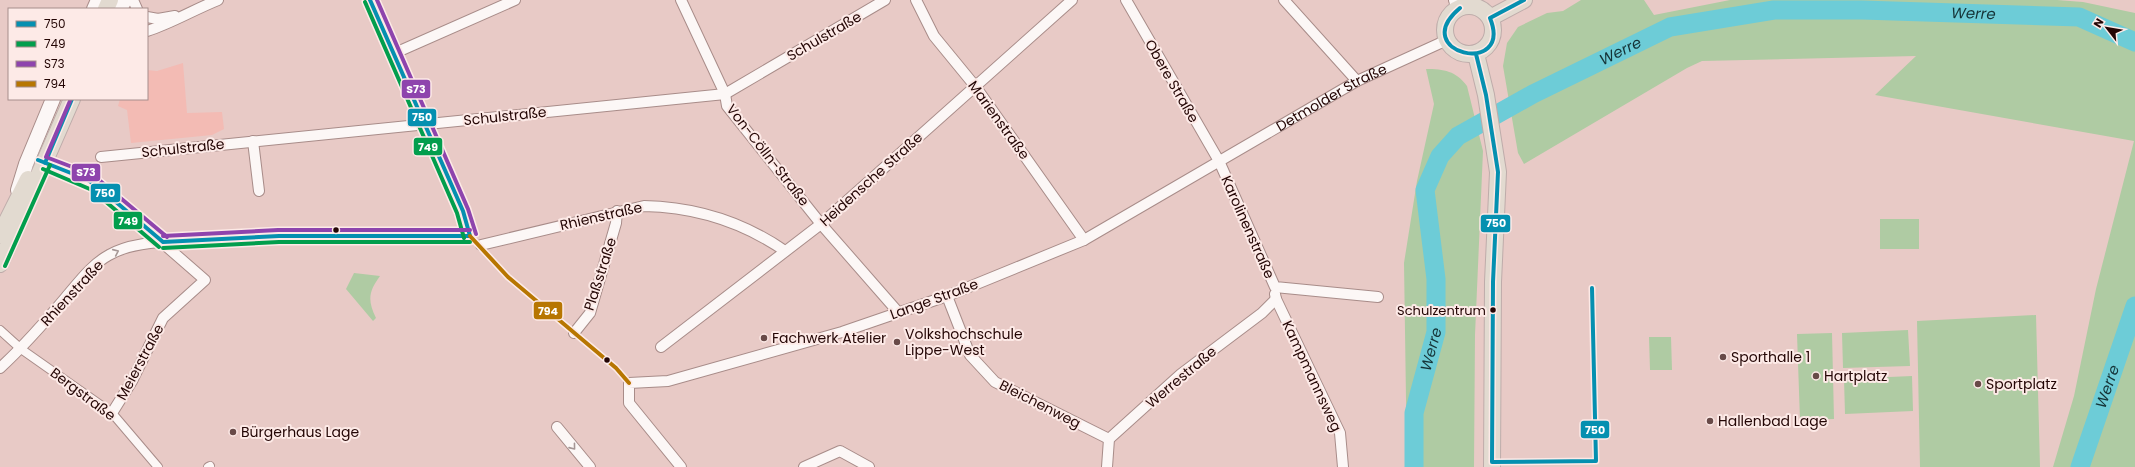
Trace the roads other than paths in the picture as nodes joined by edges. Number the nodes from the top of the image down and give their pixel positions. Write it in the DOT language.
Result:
graph roads {
  1 [pos="218,0"];
  2 [pos="370,0"];
  3 [pos="515,0"];
  4 [pos="681,0"];
  5 [pos="885,0"];
  6 [pos="916,0"];
  7 [pos="1072,0"];
  8 [pos="1126,0"];
  9 [pos="1284,0"];
  10 [pos="1524,0"];
  11 [pos="1458,4"];
  12 [pos="181,15"];
  13 [pos="148,17"];
  14 [pos="1490,18"];
  15 [pos="148,31"];
  16 [pos="1447,40"];
  17 [pos="395,53"];
  18 [pos="1476,54"];
  19 [pos="1357,82"];
  20 [pos="975,86"];
  21 [pos="725,94"];
  22 [pos="53,100"];
  23 [pos="64,100"];
  24 [pos="72,100"];
  25 [pos="426,124"];
  26 [pos="253,141"];
  27 [pos="101,157"];
  28 [pos="42,161"];
  29 [pos="1218,161"];
  30 [pos="259,191"];
  31 [pos="617,211"];
  32 [pos="10,214"];
  33 [pos="821,224"];
  34 [pos="0,235"];
  35 [pos="1084,240"];
  36 [pos="163,242"];
  37 [pos="481,245"];
  38 [pos="785,251"];
  39 [pos="0,264"];
  40 [pos="1274,287"];
  41 [pos="947,296"];
  42 [pos="1378,297"];
  43 [pos="1276,299"];
  44 [pos="898,312"];
  45 [pos="0,330"];
  46 [pos="574,333"];
  47 [pos="661,347"];
  48 [pos="21,349"];
  49 [pos="0,368"];
  50 [pos="112,413"];
  51 [pos="557,427"];
  52 [pos="1110,439"];
  53 [pos="158,467"];
  54 [pos="590,467"];
  55 [pos="681,467"];
  56 [pos="804,467"];
  57 [pos="869,467"];
  58 [pos="1107,467"];
  59 [pos="1343,467"];
  60 [pos="1492,467"];
  1 -- 12 [label="street"];
  2 -- 17 [label="street"];
  3 -- 17 [label="street"];
  4 -- 21 [label="street, Von-Cölln-Straße"];
  5 -- 21 [label="street, Schulstraße"];
  6 -- 20 [label="street, Marienstraße"];
  7 -- 20 [label="street, Heidensche Straße"];
  8 -- 29 [label="street, Obere Straße"];
  9 -- 19 [label="street"];
  10 -- 14 [label="main road"];
  11 -- 14 [label="main road"];
  11 -- 16 [label="main road"];
  12 -- 13 [label="street"];
  12 -- 15 [label="street"];
  14 -- 18 [label="main road"];
  16 -- 18 [label="main road"];
  16 -- 19 [label="street, Detmolder Straße"];
  17 -- 25 [label="street"];
  18 -- 60 [label="main road"];
  19 -- 29 [label="street, Detmolder Straße"];
  20 -- 33 [label="street, Heidensche Straße"];
  20 -- 35 [label="street, Marienstraße"];
  21 -- 25 [label="street, Schulstraße"];
  21 -- 33 [label="street, Von-Cölln-Straße"];
  22 -- 32 [label="main road"];
  23 -- 28 [label="main road"];
  24 -- 28 [label="main road"];
  25 -- 26 [label="street, Schulstraße"];
  25 -- 36 [label="street, Rhienstraße"];
  26 -- 27 [label="street, Schulstraße"];
  26 -- 30 [label="street"];
  28 -- 32 [label="main road"];
  28 -- 36 [label="street"];
  28 -- 39 [label="main road"];
  29 -- 35 [label="street, Lange Straße"];
  29 -- 40 [label="street, Karolinenstraße"];
  31 -- 37 [label="street, Rhienstraße"];
  31 -- 38 [label="street, Rhienstraße"];
  31 -- 46 [label="street, Plaßstraße"];
  32 -- 34 [label="main road"];
  33 -- 38 [label="street, Heidensche Straße"];
  33 -- 44 [label="street, Von-Cölln-Straße"];
  35 -- 41 [label="street, Lange Straße"];
  48 -- 36 [label="street, Rhienstraße, one-way"];
  36 -- 50 [label="street, Meierstraße"];
  38 -- 47 [label="street, Heidensche Straße"];
  40 -- 42 [label="street, Karolinenstraße"];
  40 -- 43 [label="street, Kampmannsweg"];
  41 -- 44 [label="street, Lange Straße"];
  41 -- 52 [label="street, Bleichenweg"];
  43 -- 52 [label="street, Werrestraße"];
  43 -- 59 [label="street, Kampmannsweg"];
  44 -- 55 [label="street, Lange Straße"];
  45 -- 48 [label="street, Bergstraße"];
  48 -- 49 [label="street, Rhienstraße"];
  48 -- 50 [label="street, Bergstraße"];
  50 -- 53 [label="street, Bergstraße"];
  51 -- 54 [label="street, one-way"];
  52 -- 58 [label="street"];
  56 -- 57 [label="street"];
}
